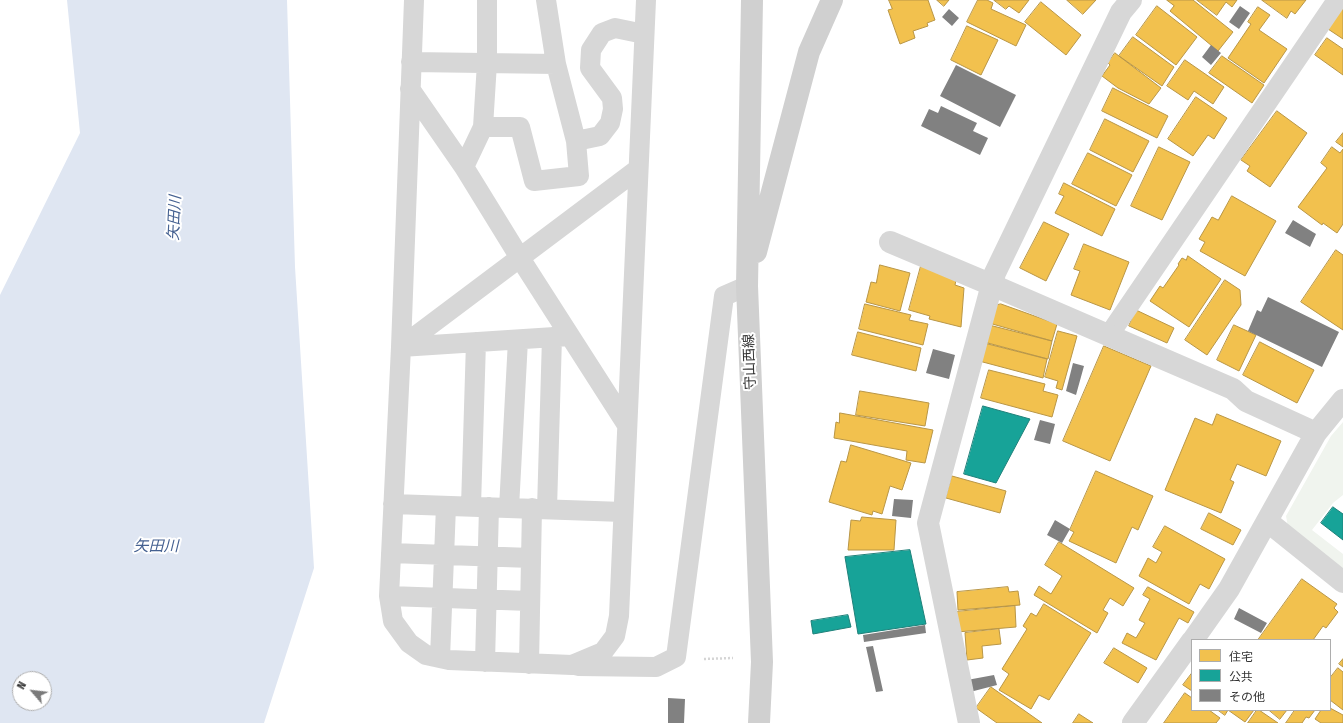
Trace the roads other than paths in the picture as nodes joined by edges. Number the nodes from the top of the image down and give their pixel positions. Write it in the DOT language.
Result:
graph roads {
  1 [pos="414,0"];
  2 [pos="487,0"];
  3 [pos="546,0"];
  4 [pos="646,0"];
  5 [pos="752,0"];
  6 [pos="832,0"];
  7 [pos="1131,0"];
  8 [pos="1337,0"];
  9 [pos="644,34"];
  10 [pos="411,62"];
  11 [pos="487,63"];
  12 [pos="556,64"];
  13 [pos="410,89"];
  14 [pos="484,127"];
  15 [pos="576,141"];
  16 [pos="464,167"];
  17 [pos="638,169"];
  18 [pos="890,242"];
  19 [pos="520,258"];
  20 [pos="992,285"];
  21 [pos="747,286"];
  22 [pos="1109,335"];
  23 [pos="561,337"];
  24 [pos="518,340"];
  25 [pos="476,342"];
  26 [pos="401,347"];
  27 [pos="1343,400"];
  28 [pos="627,425"];
  29 [pos="1316,433"];
  30 [pos="393,504"];
  31 [pos="446,506"];
  32 [pos="480,507"];
  33 [pos="509,508"];
  34 [pos="540,509"];
  35 [pos="623,512"];
  36 [pos="1267,521"];
  37 [pos="391,553"];
  38 [pos="445,556"];
  39 [pos="488,557"];
  40 [pos="531,558"];
  41 [pos="1343,582"];
  42 [pos="389,596"];
  43 [pos="443,598"];
  44 [pos="487,600"];
  45 [pos="530,601"];
  46 [pos="1193,639"];
  47 [pos="1191,642"];
  48 [pos="440,658"];
  49 [pos="485,662"];
  50 [pos="529,664"];
  51 [pos="572,665"];
  52 [pos="759,723"];
  53 [pos="969,723"];
  54 [pos="1133,723"];
  1 -- 10 [label="lane"];
  2 -- 11 [label="lane"];
  3 -- 12 [label="lane"];
  4 -- 9 [label="lane"];
  5 -- 21 [label="main road, 守山西線"];
  6 -- 21 [label="main road"];
  7 -- 20 [label="street"];
  8 -- 22 [label="lane"];
  9 -- 15 [label="lane"];
  9 -- 17 [label="lane"];
  10 -- 11 [label="lane"];
  10 -- 13 [label="lane"];
  11 -- 12 [label="lane"];
  11 -- 14 [label="lane"];
  12 -- 15 [label="lane"];
  13 -- 16 [label="lane"];
  13 -- 26 [label="lane"];
  14 -- 15 [label="lane"];
  14 -- 16 [label="lane"];
  16 -- 19 [label="lane"];
  17 -- 19 [label="lane"];
  17 -- 28 [label="lane"];
  18 -- 20 [label="street"];
  19 -- 23 [label="lane"];
  19 -- 26 [label="lane"];
  20 -- 22 [label="street"];
  20 -- 53 [label="street"];
  21 -- 51 [label="lane"];
  21 -- 52 [label="main road, 守山西線"];
  22 -- 29 [label="street"];
  23 -- 24 [label="lane"];
  23 -- 28 [label="lane"];
  23 -- 34 [label="lane"];
  24 -- 25 [label="lane"];
  24 -- 33 [label="lane"];
  25 -- 26 [label="lane"];
  25 -- 32 [label="lane"];
  26 -- 30 [label="lane"];
  27 -- 29 [label="street"];
  28 -- 35 [label="lane"];
  29 -- 36 [label="street"];
  30 -- 31 [label="lane"];
  30 -- 37 [label="lane"];
  31 -- 32 [label="lane"];
  31 -- 38 [label="lane"];
  32 -- 33 [label="lane"];
  32 -- 39 [label="lane"];
  33 -- 34 [label="lane"];
  34 -- 35 [label="lane"];
  34 -- 40 [label="lane"];
  35 -- 51 [label="lane"];
  36 -- 41 [label="street"];
  36 -- 46 [label="street"];
  37 -- 38 [label="lane"];
  37 -- 42 [label="lane"];
  38 -- 39 [label="lane"];
  38 -- 43 [label="lane"];
  39 -- 40 [label="lane"];
  39 -- 44 [label="lane"];
  40 -- 45 [label="lane"];
  42 -- 43 [label="lane"];
  42 -- 48 [label="lane"];
  43 -- 44 [label="lane"];
  43 -- 48 [label="lane"];
  44 -- 45 [label="lane"];
  44 -- 49 [label="lane"];
  45 -- 50 [label="lane"];
  47 -- 54 [label="street"];
  48 -- 49 [label="lane"];
  49 -- 50 [label="lane"];
  50 -- 51 [label="lane"];
}
